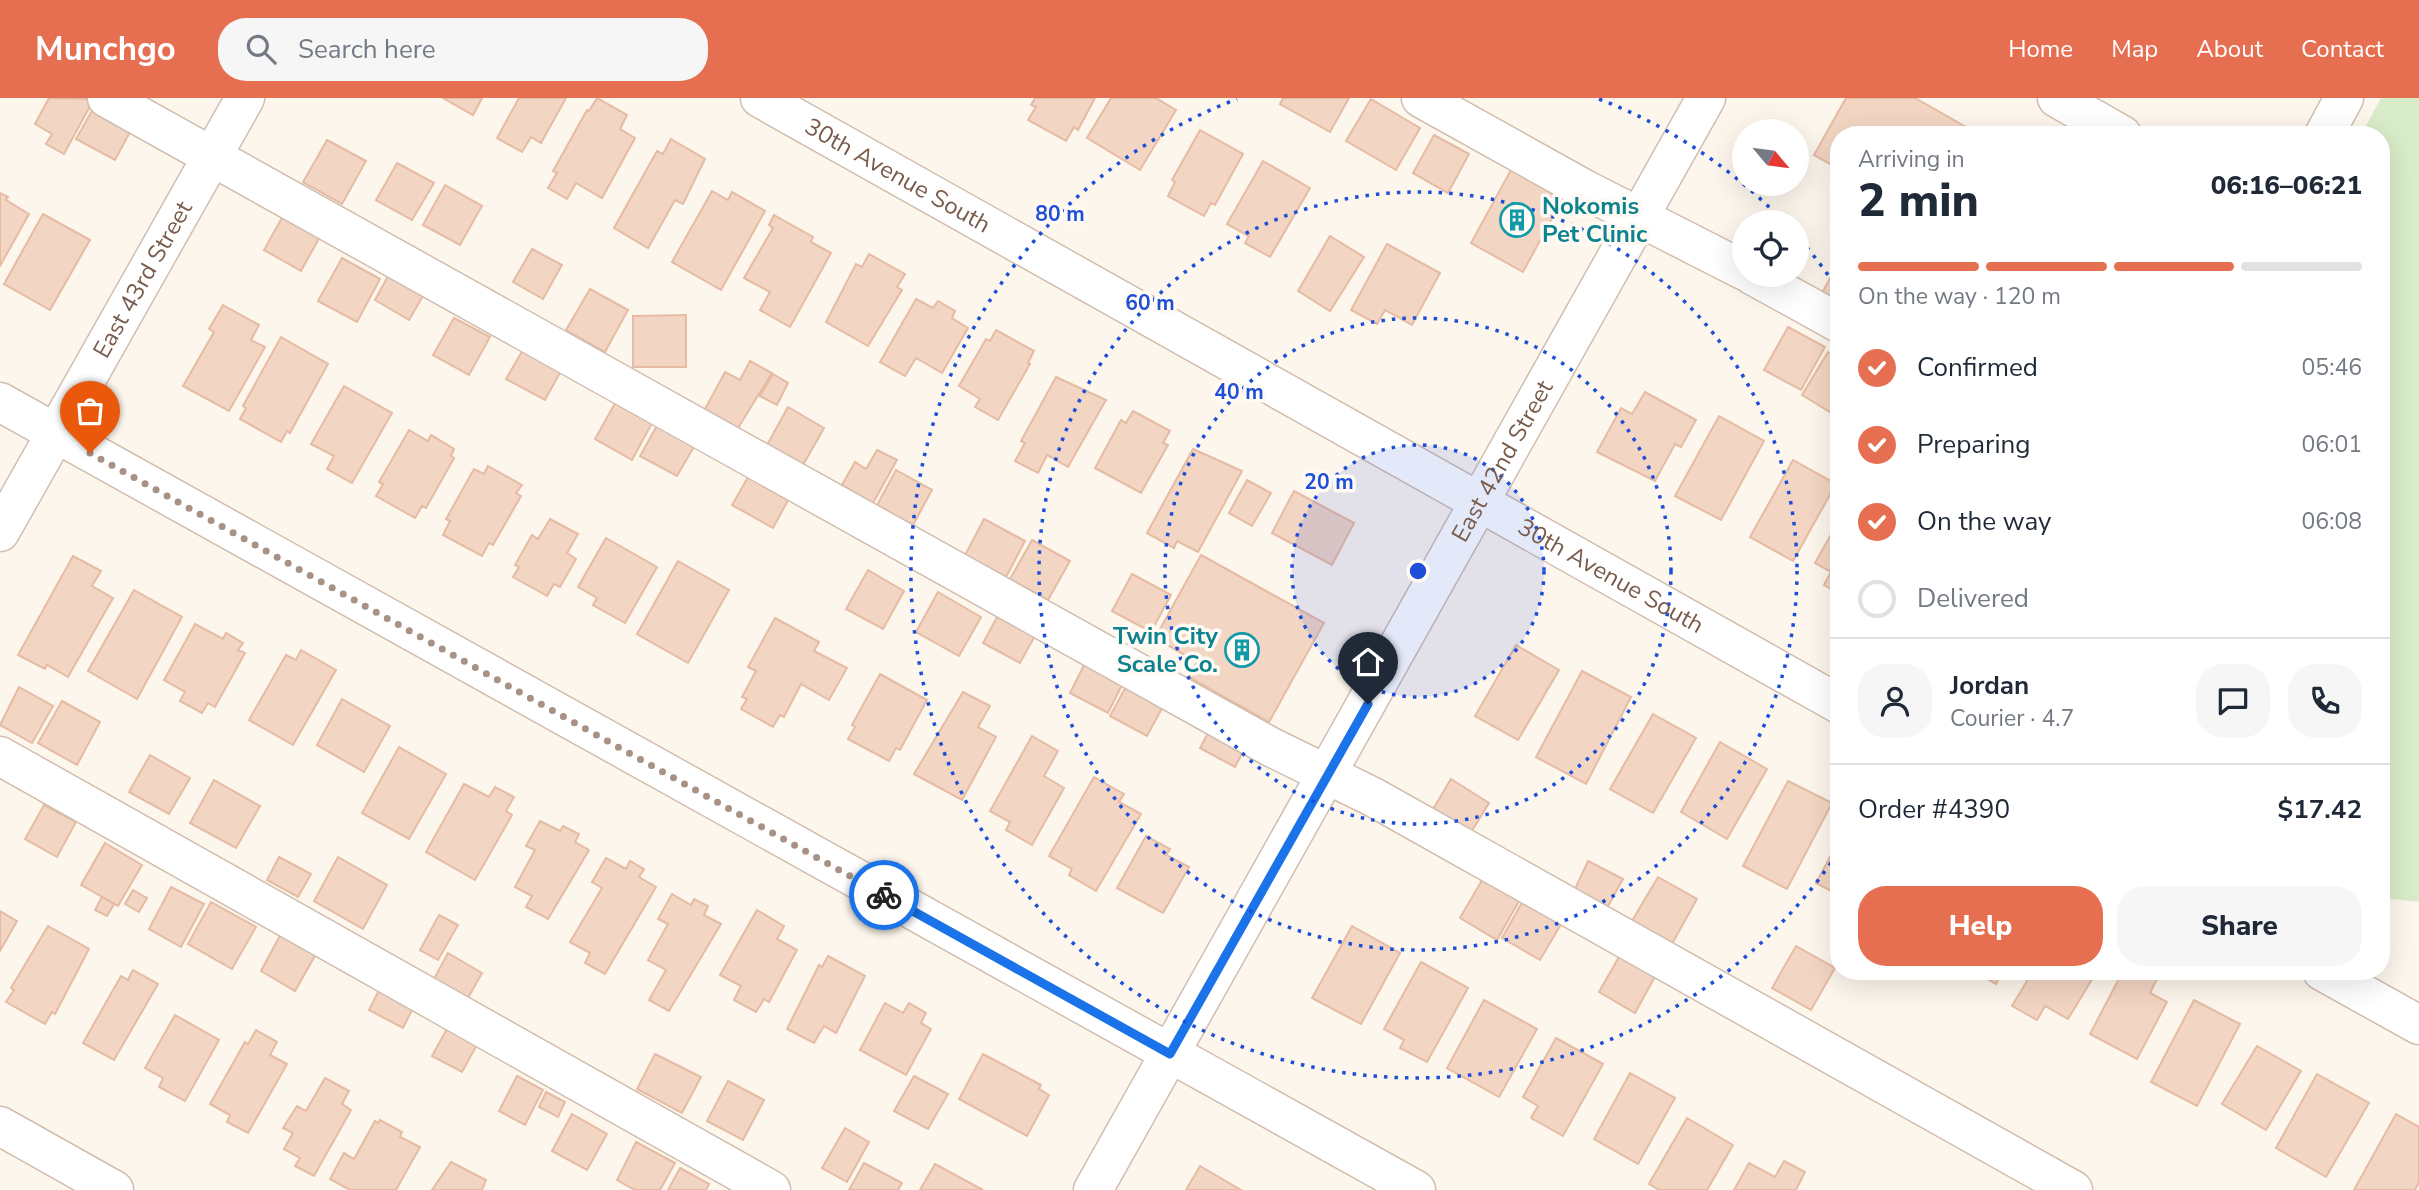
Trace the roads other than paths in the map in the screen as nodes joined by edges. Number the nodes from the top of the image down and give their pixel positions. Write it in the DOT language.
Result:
graph roads {
  1 [pos="107,98"];
  2 [pos="245,98"];
  3 [pos="760,98"];
  4 [pos="1421,98"];
  5 [pos="1706,98"];
  6 [pos="2057,98"];
  7 [pos="2344,98"];
  8 [pos="2106,126"];
  9 [pos="2329,126"];
  10 [pos="212,155"];
  11 [pos="1639,216"];
  12 [pos="1732,264"];
  13 [pos="1774,287"];
  14 [pos="1830,318"];
  15 [pos="0,402"];
  16 [pos="55,434"];
  17 [pos="1481,502"];
  18 [pos="0,532"];
  19 [pos="1830,699"];
  20 [pos="0,756"];
  21 [pos="1328,775"];
  22 [pos="2338,980"];
  23 [pos="2419,1025"];
  24 [pos="1170,1054"];
  25 [pos="0,1126"];
  26 [pos="114,1190"];
  27 [pos="771,1190"];
  28 [pos="1093,1190"];
  29 [pos="1416,1190"];
  30 [pos="2073,1190"];
  1 -- 10 [label="street"];
  2 -- 10 [label="street, East 43rd Street"];
  3 -- 17 [label="street, 30th Avenue South"];
  4 -- 11 [label="street"];
  5 -- 11 [label="street, East 42nd Street"];
  6 -- 8 [label="street"];
  7 -- 9 [label="street"];
  10 -- 16 [label="street, East 43rd Street"];
  10 -- 21 [label="street"];
  11 -- 12 [label="street"];
  11 -- 17 [label="street, East 42nd Street"];
  13 -- 14 [label="street"];
  15 -- 16 [label="street"];
  16 -- 18 [label="street, East 43rd Street"];
  16 -- 24 [label="street"];
  17 -- 19 [label="street, 30th Avenue South"];
  17 -- 21 [label="street, East 42nd Street"];
  20 -- 27 [label="street"];
  21 -- 24 [label="street, East 42nd Street"];
  21 -- 30 [label="street"];
  22 -- 23 [label="street"];
  24 -- 28 [label="street, East 42nd Street"];
  24 -- 29 [label="street"];
  25 -- 26 [label="street"];
}
